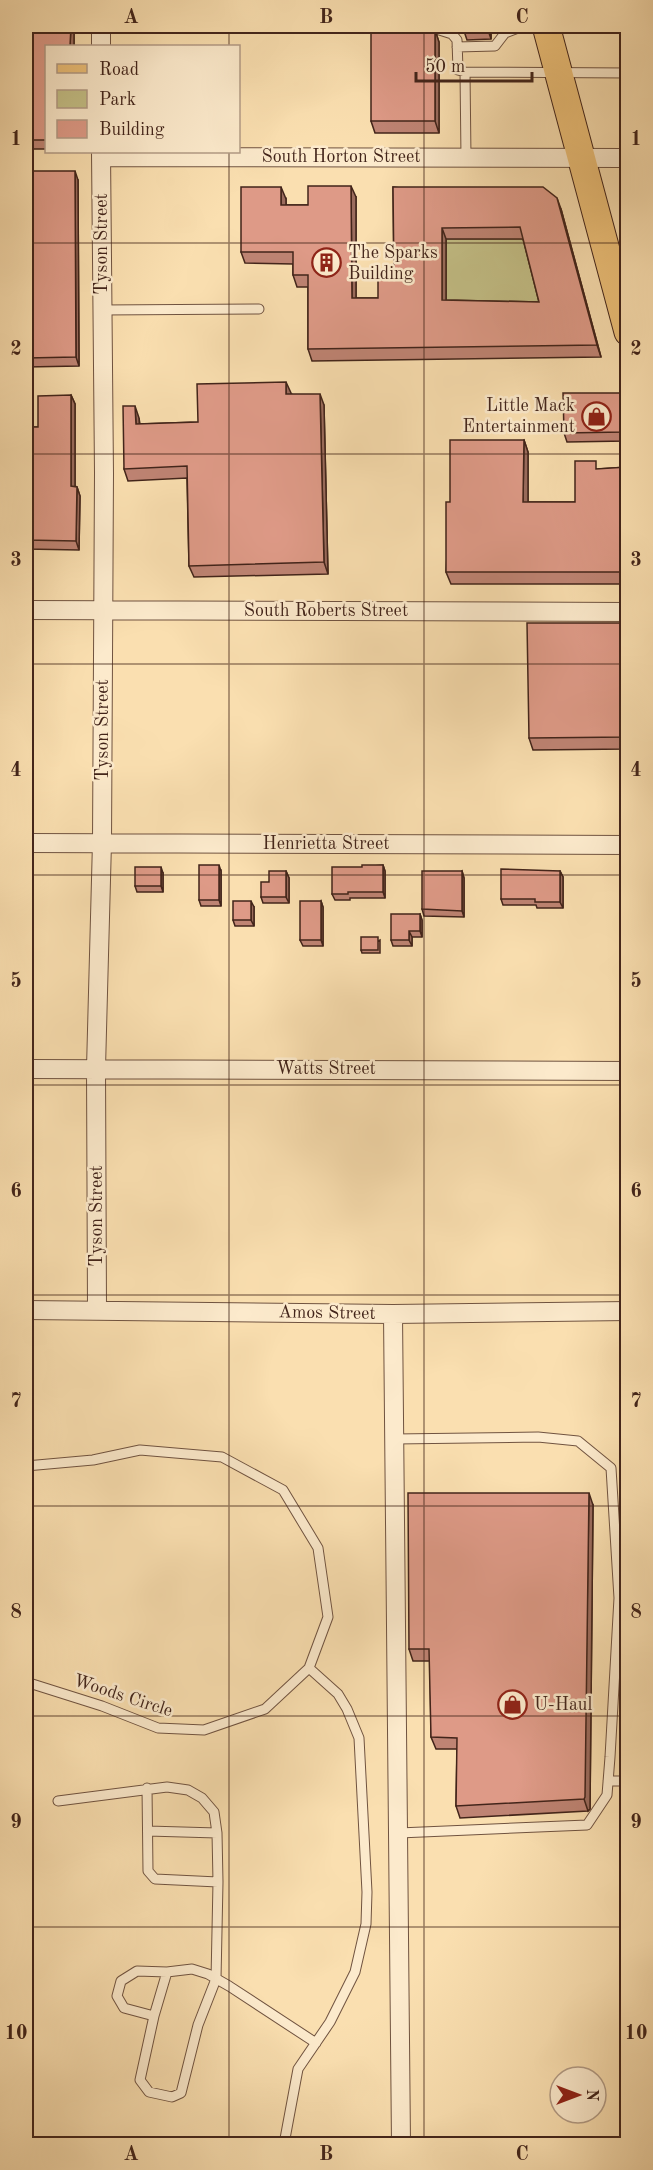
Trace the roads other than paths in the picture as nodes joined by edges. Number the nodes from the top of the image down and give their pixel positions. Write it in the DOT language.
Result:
graph roads {
  1 [pos="101,26"];
  2 [pos="431,26"];
  3 [pos="523,26"];
  4 [pos="546,26"];
  5 [pos="101,45"];
  6 [pos="457,47"];
  7 [pos="465,72"];
  8 [pos="558,73"];
  9 [pos="627,73"];
  10 [pos="101,154"];
  11 [pos="466,157"];
  12 [pos="580,158"];
  13 [pos="627,158"];
  14 [pos="259,309"];
  15 [pos="102,310"];
  16 [pos="627,332"];
  17 [pos="26,610"];
  18 [pos="104,611"];
  19 [pos="627,612"];
  20 [pos="102,842"];
  21 [pos="26,843"];
  22 [pos="627,845"];
  23 [pos="96,1068"];
  24 [pos="26,1069"];
  25 [pos="627,1071"];
  26 [pos="97,1309"];
  27 [pos="26,1310"];
  28 [pos="627,1311"];
  29 [pos="393,1314"];
  30 [pos="395,1439"];
  31 [pos="26,1466"];
  32 [pos="615,1532"];
  33 [pos="627,1532"];
  34 [pos="623,1581"];
  35 [pos="309,1668"];
  36 [pos="26,1682"];
  37 [pos="608,1781"];
  38 [pos="627,1781"];
  39 [pos="147,1788"];
  40 [pos="58,1801"];
  41 [pos="148,1831"];
  42 [pos="217,1833"];
  43 [pos="399,1833"];
  44 [pos="218,1882"];
  45 [pos="168,1972"];
  46 [pos="216,1979"];
  47 [pos="154,2016"];
  48 [pos="316,2043"];
  49 [pos="284,2145"];
  50 [pos="401,2145"];
  1 -- 5 [label="street"];
  2 -- 6 [label="lane"];
  3 -- 6 [label="lane"];
  4 -- 8 [label="main road"];
  6 -- 7 [label="lane"];
  7 -- 8 [label="lane"];
  7 -- 11 [label="lane"];
  8 -- 9 [label="lane"];
  8 -- 12 [label="main road"];
  10 -- 11 [label="street, South Horton Street"];
  10 -- 15 [label="street, Tyson Street"];
  11 -- 12 [label="street, South Horton Street"];
  12 -- 13 [label="street, South Horton Street"];
  12 -- 16 [label="main road"];
  14 -- 15 [label="lane"];
  15 -- 18 [label="street, Tyson Street"];
  17 -- 18 [label="street, South Roberts Street"];
  18 -- 19 [label="street, South Roberts Street"];
  18 -- 20 [label="street, Tyson Street"];
  20 -- 21 [label="street, Henrietta Street"];
  20 -- 22 [label="street, Henrietta Street"];
  20 -- 23 [label="street, Tyson Street"];
  23 -- 24 [label="street, Watts Street"];
  23 -- 25 [label="street, Watts Street"];
  23 -- 26 [label="street, Tyson Street"];
  26 -- 27 [label="street, Amos Street"];
  26 -- 29 [label="street, Amos Street"];
  28 -- 29 [label="street, Amos Street"];
  29 -- 30 [label="street"];
  30 -- 32 [label="lane"];
  30 -- 43 [label="street"];
  31 -- 35 [label="lane, Woods Circle"];
  32 -- 33 [label="lane"];
  32 -- 34 [label="lane"];
  34 -- 37 [label="lane"];
  35 -- 36 [label="lane, Woods Circle"];
  35 -- 48 [label="lane"];
  37 -- 38 [label="lane"];
  37 -- 43 [label="lane"];
  39 -- 40 [label="lane"];
  39 -- 41 [label="lane"];
  39 -- 42 [label="lane"];
  41 -- 42 [label="lane"];
  41 -- 44 [label="lane"];
  42 -- 44 [label="lane"];
  43 -- 50 [label="street"];
  44 -- 46 [label="lane"];
  45 -- 46 [label="lane"];
  45 -- 47 [label="lane"];
  45 -- 47 [label="lane"];
  46 -- 47 [label="lane"];
  46 -- 48 [label="lane"];
  48 -- 49 [label="lane"];
}
